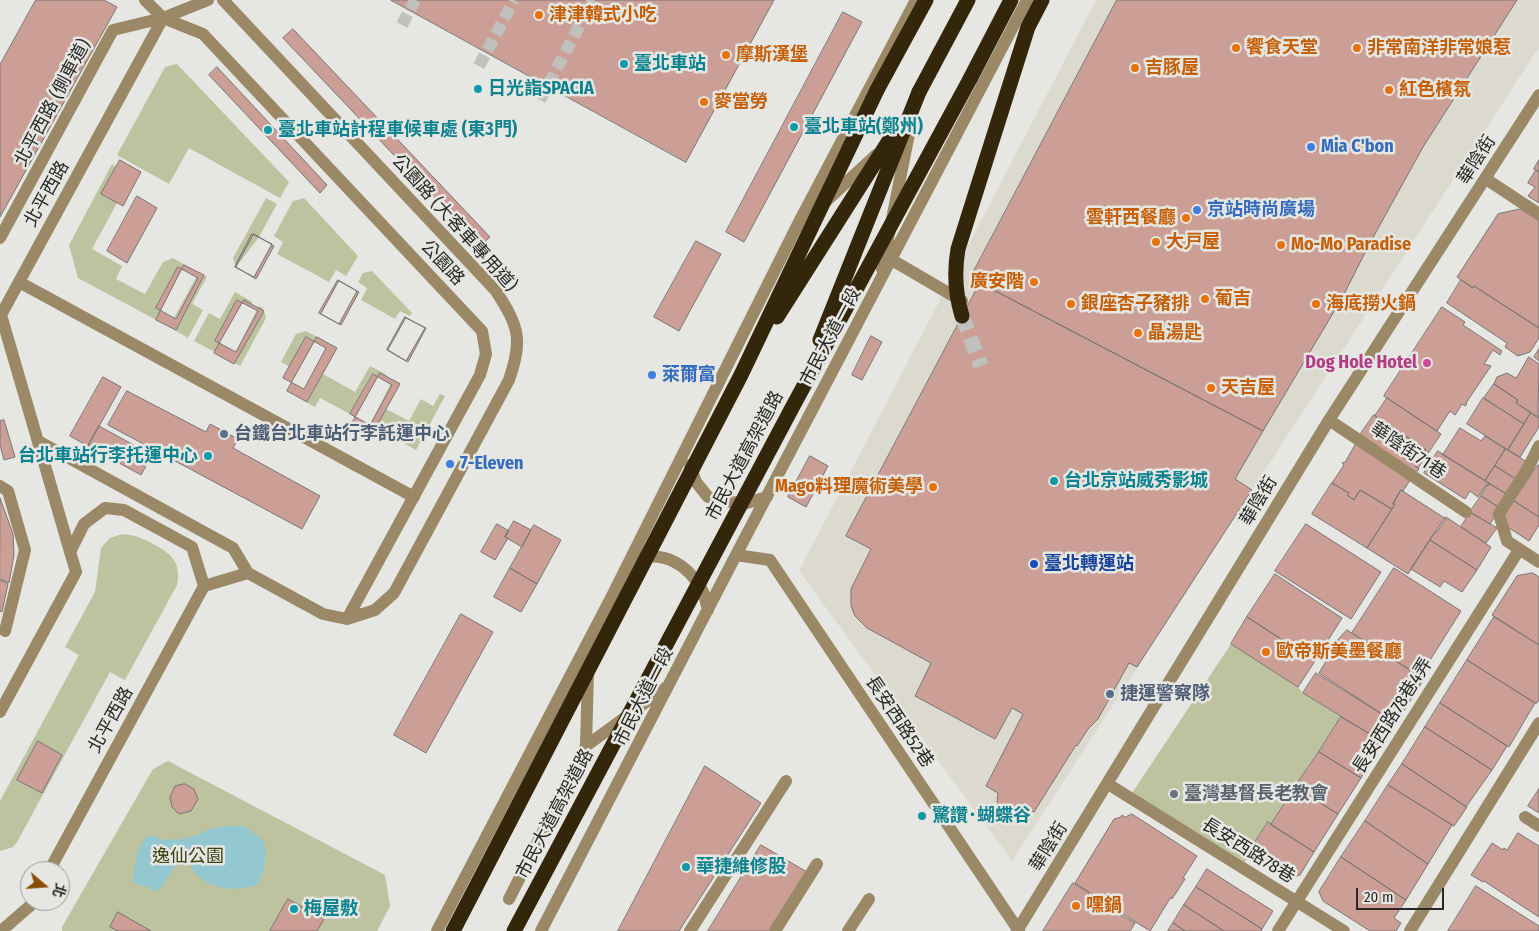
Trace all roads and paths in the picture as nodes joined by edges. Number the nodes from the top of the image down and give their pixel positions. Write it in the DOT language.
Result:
graph roads {
  1 [pos="145,0"];
  2 [pos="208,0"];
  3 [pos="222,0"];
  4 [pos="916,0"];
  5 [pos="926,0"];
  6 [pos="968,0"];
  7 [pos="1011,0"];
  8 [pos="1027,0"];
  9 [pos="1042,0"];
  10 [pos="163,18"];
  11 [pos="956,35"];
  12 [pos="919,92"];
  13 [pos="1539,95"];
  14 [pos="911,123"];
  15 [pos="1486,179"];
  16 [pos="1539,214"];
  17 [pos="795,230"];
  18 [pos="0,238"];
  19 [pos="892,260"];
  20 [pos="880,281"];
  21 [pos="19,282"];
  22 [pos="962,308"];
  23 [pos="741,375"];
  24 [pos="793,406"];
  25 [pos="1329,420"];
  26 [pos="38,441"];
  27 [pos="688,446"];
  28 [pos="1539,446"];
  29 [pos="0,486"];
  30 [pos="414,497"];
  31 [pos="767,497"];
  32 [pos="1466,512"];
  33 [pos="1519,550"];
  34 [pos="70,552"];
  35 [pos="736,555"];
  36 [pos="630,560"];
  37 [pos="1539,562"];
  38 [pos="248,573"];
  39 [pos="204,586"];
  40 [pos="708,610"];
  41 [pos="347,618"];
  42 [pos="6,631"];
  43 [pos="588,642"];
  44 [pos="670,684"];
  45 [pos="0,712"];
  46 [pos="1539,723"];
  47 [pos="586,746"];
  48 [pos="786,781"];
  49 [pos="1108,784"];
  50 [pos="1525,817"];
  51 [pos="1539,826"];
  52 [pos="54,861"];
  53 [pos="817,864"];
  54 [pos="509,899"];
  55 [pos="868,899"];
  56 [pos="1297,901"];
  57 [pos="23,911"];
  58 [pos="1,931"];
  59 [pos="437,931"];
  60 [pos="453,931"];
  61 [pos="514,931"];
  62 [pos="541,931"];
  63 [pos="690,931"];
  64 [pos="775,931"];
  65 [pos="848,931"];
  66 [pos="1018,931"];
  67 [pos="1278,931"];
  68 [pos="1344,931"];
  69 [pos="1410,931"];
  1 -- 10 [label="street, 公園路"];
  2 -- 10 [label="street"];
  3 -- 41 [label="street, 公園路 (大客車專用道)"];
  4 -- 17 [label="street"];
  5 -- 23 [label="highway, 市民大道高架道路, bridge"];
  6 -- 12 [label="highway"];
  7 -- 24 [label="highway, 市民大道高架道路, bridge"];
  8 -- 19 [label="street, 市民大道一段"];
  9 -- 22 [label="highway, bridge"];
  10 -- 18 [label="street, 北平西路 (側車道)"];
  10 -- 21 [label="street, 北平西路"];
  10 -- 30 [label="street, 公園路"];
  11 -- 14 [label="street"];
  12 -- 23 [label="highway, bridge"];
  12 -- 24 [label="highway, bridge"];
  13 -- 15 [label="street, 華陰街"];
  14 -- 17 [label="street"];
  14 -- 20 [label="street"];
  15 -- 16 [label="street"];
  15 -- 25 [label="street, 華陰街"];
  17 -- 27 [label="street"];
  19 -- 20 [label="street, 市民大道一段"];
  19 -- 22 [label="street"];
  20 -- 31 [label="street, 市民大道一段"];
  21 -- 26 [label="street, 北平西路"];
  21 -- 30 [label="street"];
  23 -- 60 [label="highway, 市民大道高架道路, bridge"];
  24 -- 61 [label="highway, 市民大道高架道路, bridge"];
  25 -- 32 [label="street, 華陰街71巷"];
  25 -- 49 [label="street, 華陰街"];
  26 -- 34 [label="street, 北平西路"];
  26 -- 38 [label="street"];
  27 -- 31 [label="street"];
  27 -- 36 [label="street"];
  28 -- 33 [label="street"];
  29 -- 42 [label="street"];
  30 -- 41 [label="street, 公園路"];
  31 -- 35 [label="street, 市民大道一段"];
  33 -- 37 [label="street"];
  33 -- 56 [label="street, 長安西路78巷4弄"];
  34 -- 39 [label="street"];
  34 -- 45 [label="street, 北平西路"];
  35 -- 40 [label="street, 市民大道一段"];
  35 -- 66 [label="street, 長安西路52巷"];
  36 -- 40 [label="street"];
  36 -- 43 [label="street"];
  38 -- 39 [label="street"];
  38 -- 41 [label="street"];
  39 -- 52 [label="street, 北平西路"];
  40 -- 44 [label="street, 市民大道一段"];
  43 -- 47 [label="street"];
  43 -- 59 [label="street"];
  44 -- 47 [label="street"];
  44 -- 62 [label="street, 市民大道一段"];
  46 -- 69 [label="street"];
  47 -- 54 [label="street"];
  48 -- 63 [label="street"];
  49 -- 56 [label="street, 長安西路78巷"];
  49 -- 66 [label="street, 華陰街"];
  50 -- 51 [label="street"];
  53 -- 64 [label="street"];
  55 -- 65 [label="street"];
  56 -- 67 [label="street, 長安西路78巷4弄"];
  56 -- 68 [label="street, 長安西路78巷"];
  57 -- 58 [label="street"];
}
